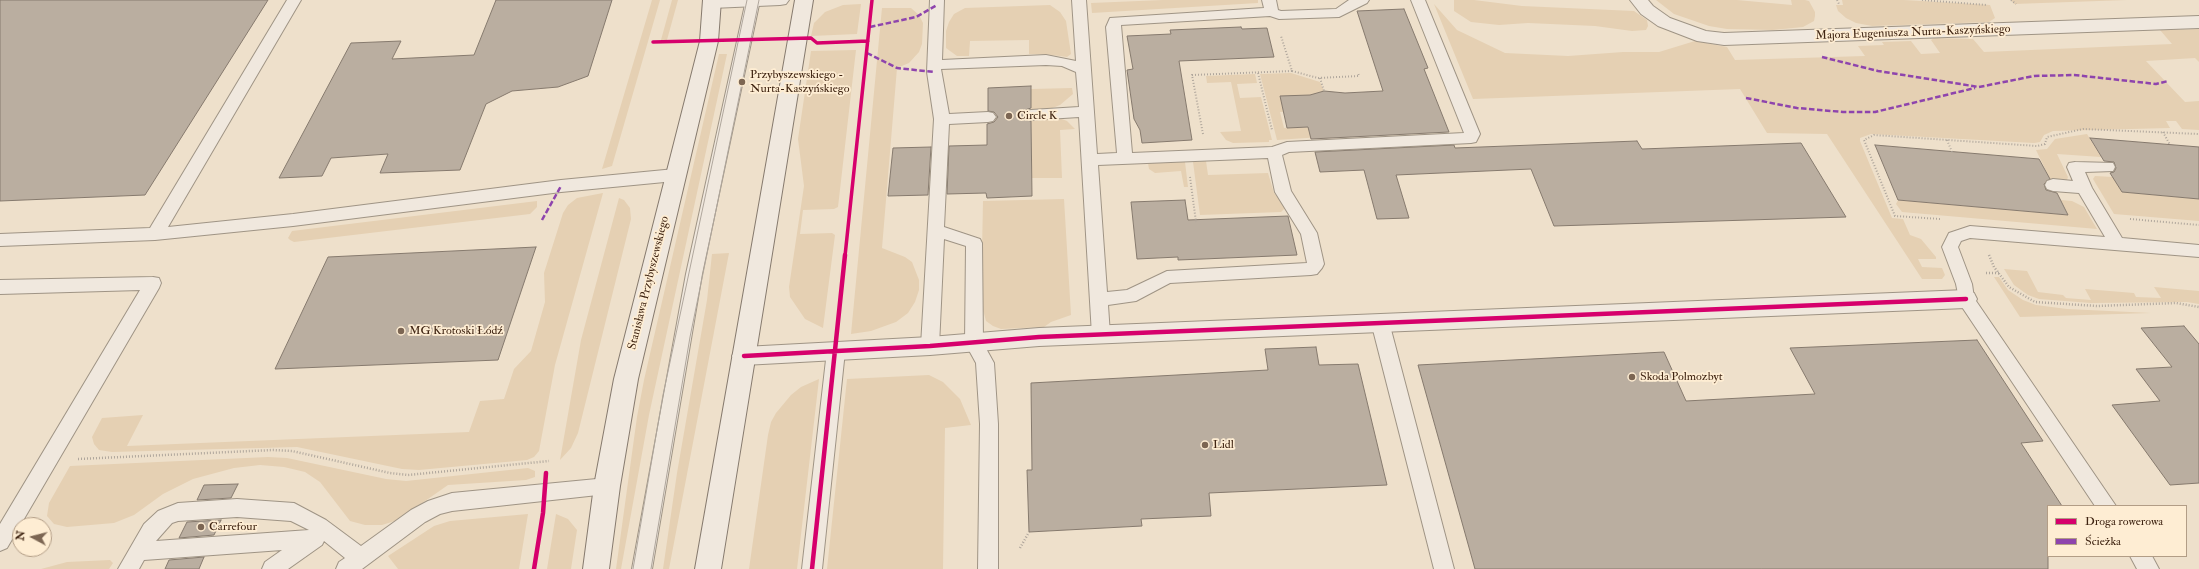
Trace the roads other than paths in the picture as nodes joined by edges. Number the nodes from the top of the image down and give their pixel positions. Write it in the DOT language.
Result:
graph roads {
  1 [pos="294,0"];
  2 [pos="780,0"];
  3 [pos="804,0"];
  4 [pos="937,0"];
  5 [pos="1078,0"];
  6 [pos="1362,0"];
  7 [pos="1418,0"];
  8 [pos="1639,0"];
  9 [pos="753,1"];
  10 [pos="712,2"];
  11 [pos="1270,6"];
  12 [pos="2199,22"];
  13 [pos="934,64"];
  14 [pos="1083,70"];
  15 [pos="1086,112"];
  16 [pos="1031,115"];
  17 [pos="988,117"];
  18 [pos="942,119"];
  19 [pos="1274,152"];
  20 [pos="1125,158"];
  21 [pos="1090,160"];
  22 [pos="2107,168"];
  23 [pos="675,175"];
  24 [pos="2053,185"];
  25 [pos="2084,188"];
  26 [pos="936,230"];
  27 [pos="155,234"];
  28 [pos="0,240"];
  29 [pos="2117,244"];
  30 [pos="2199,250"];
  31 [pos="0,287"];
  32 [pos="1966,298"];
  33 [pos="1099,299"];
  34 [pos="1380,322"];
  35 [pos="1101,335"];
  36 [pos="974,343"];
  37 [pos="930,346"];
  38 [pos="836,351"];
  39 [pos="744,356"];
  40 [pos="607,486"];
  41 [pos="2105,505"];
  42 [pos="320,535"];
  43 [pos="0,542"];
  44 [pos="138,551"];
  45 [pos="2141,557"];
  46 [pos="354,564"];
  47 [pos="128,569"];
  48 [pos="272,569"];
  49 [pos="596,569"];
  50 [pos="642,569"];
  51 [pos="708,569"];
  52 [pos="812,569"];
  53 [pos="988,569"];
  54 [pos="1444,569"];
  55 [pos="2149,569"];
  1 -- 27 [label="lane"];
  2 -- 9 [label="street"];
  3 -- 39 [label="street"];
  4 -- 13 [label="lane"];
  5 -- 14 [label="lane"];
  6 -- 11 [label="lane"];
  7 -- 19 [label="lane"];
  8 -- 12 [label="street, Majora Eugeniusza Nurta-Kaszyńskiego"];
  9 -- 10 [label="street"];
  9 -- 50 [label="lane"];
  10 -- 23 [label="street, Stanisława Przybyszewskiego"];
  11 -- 20 [label="lane"];
  13 -- 14 [label="lane"];
  13 -- 18 [label="lane"];
  14 -- 15 [label="lane"];
  15 -- 16 [label="lane"];
  15 -- 21 [label="lane"];
  17 -- 18 [label="lane"];
  18 -- 26 [label="lane"];
  19 -- 20 [label="lane"];
  19 -- 33 [label="lane"];
  20 -- 21 [label="lane"];
  21 -- 33 [label="lane"];
  22 -- 25 [label="lane"];
  23 -- 27 [label="lane"];
  23 -- 40 [label="street, Stanisława Przybyszewskiego"];
  24 -- 25 [label="lane"];
  25 -- 29 [label="lane"];
  26 -- 36 [label="lane"];
  26 -- 37 [label="lane"];
  27 -- 28 [label="lane"];
  29 -- 30 [label="lane"];
  29 -- 32 [label="lane"];
  31 -- 43 [label="lane"];
  32 -- 34 [label="street"];
  32 -- 41 [label="lane"];
  33 -- 35 [label="lane"];
  34 -- 35 [label="street"];
  34 -- 54 [label="lane"];
  35 -- 36 [label="street"];
  36 -- 37 [label="street"];
  36 -- 53 [label="lane"];
  37 -- 38 [label="street"];
  38 -- 39 [label="street"];
  38 -- 52 [label="lane"];
  39 -- 51 [label="street"];
  40 -- 46 [label="lane"];
  40 -- 49 [label="street, Stanisława Przybyszewskiego"];
  42 -- 44 [label="lane"];
  42 -- 44 [label="lane"];
  42 -- 46 [label="lane"];
  42 -- 48 [label="lane"];
  44 -- 47 [label="lane"];
  45 -- 55 [label="lane"];
}
